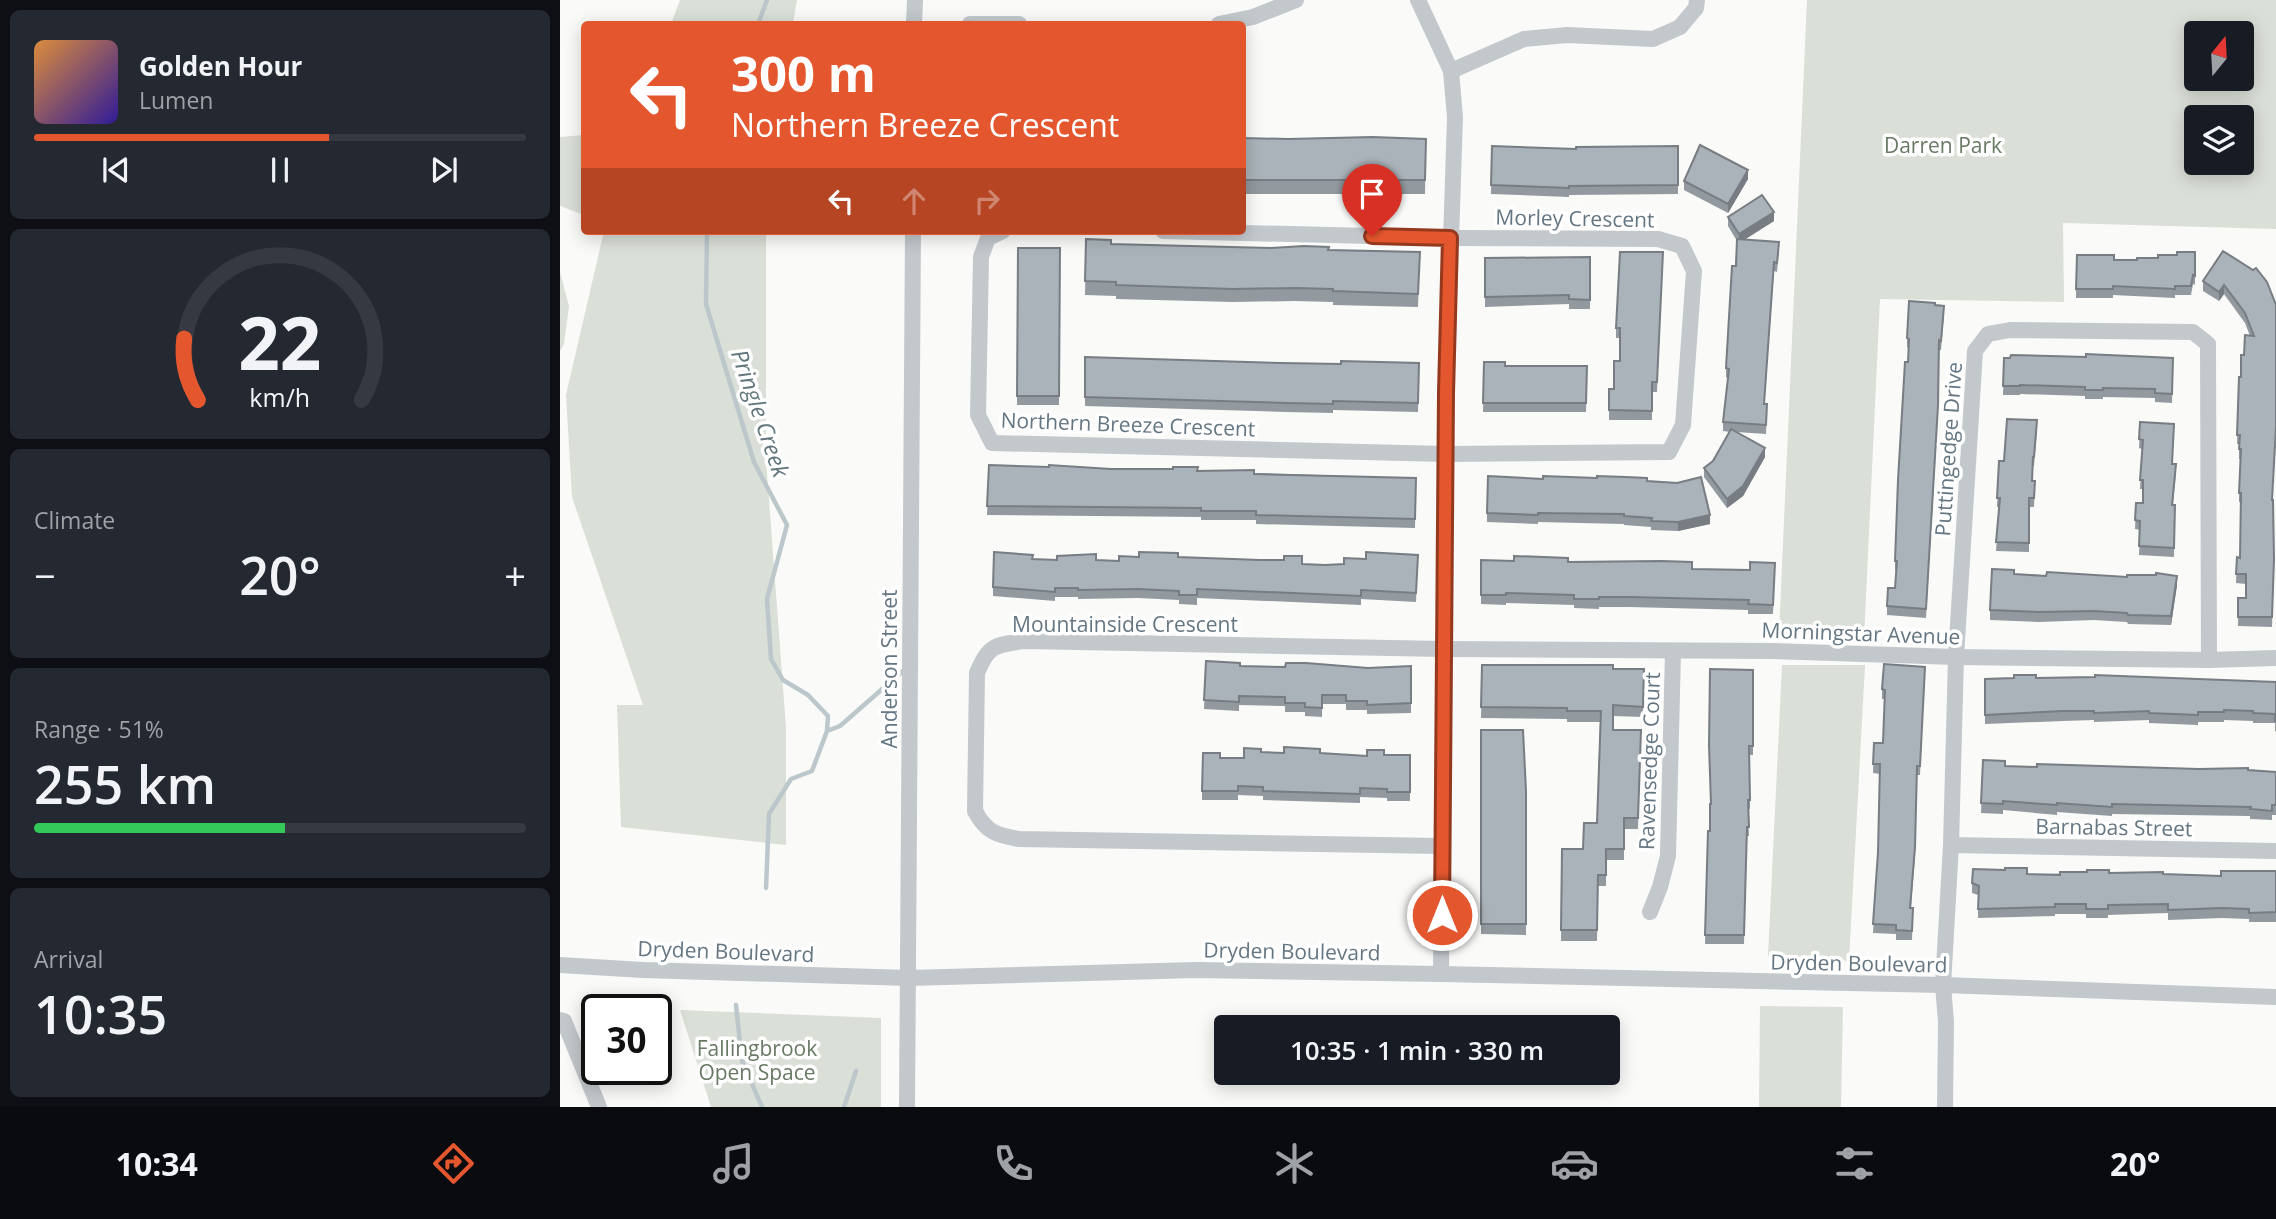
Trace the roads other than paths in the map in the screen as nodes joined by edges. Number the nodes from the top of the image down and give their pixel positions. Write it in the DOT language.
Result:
graph roads {
  1 [pos="915,0"];
  2 [pos="1296,0"];
  3 [pos="1418,0"];
  4 [pos="1697,0"];
  5 [pos="914,21"];
  6 [pos="1234,21"];
  7 [pos="1451,71"];
  8 [pos="1246,233"];
  9 [pos="913,235"];
  10 [pos="994,235"];
  11 [pos="1450,238"];
  12 [pos="1446,454"];
  13 [pos="1444,649"];
  14 [pos="1673,652"];
  15 [pos="1956,657"];
  16 [pos="2276,658"];
  17 [pos="2209,660"];
  18 [pos="1951,845"];
  19 [pos="1443,846"];
  20 [pos="2276,851"];
  21 [pos="1650,912"];
  22 [pos="560,965"];
  23 [pos="1441,974"];
  24 [pos="908,978"];
  25 [pos="1943,985"];
  26 [pos="2276,997"];
  27 [pos="560,1020"];
  28 [pos="599,1107"];
  29 [pos="907,1107"];
  30 [pos="1945,1107"];
  1 -- 5 [label="street"];
  2 -- 6 [label="street"];
  3 -- 7 [label="street"];
  4 -- 7 [label="street"];
  7 -- 11 [label="street"];
  8 -- 11 [label="street"];
  9 -- 24 [label="street, Anderson Street"];
  10 -- 12 [label="street, Northern Breeze Crescent"];
  11 -- 12 [label="street"];
  11 -- 12 [label="street, Morley Crescent"];
  12 -- 13 [label="street"];
  13 -- 14 [label="street, Morningstar Avenue"];
  13 -- 19 [label="street"];
  13 -- 19 [label="street, Mountainside Crescent"];
  14 -- 15 [label="street, Morningstar Avenue"];
  14 -- 21 [label="street, Ravensedge Court"];
  15 -- 17 [label="street, Morningstar Avenue"];
  15 -- 17 [label="street, Puttingedge Drive"];
  15 -- 18 [label="street, Puttingedge Drive"];
  16 -- 17 [label="street, Morningstar Avenue"];
  18 -- 20 [label="street, Barnabas Street"];
  18 -- 25 [label="street, Puttingedge Drive"];
  19 -- 23 [label="street"];
  22 -- 24 [label="street, Dryden Boulevard"];
  23 -- 24 [label="street, Dryden Boulevard"];
  23 -- 25 [label="street, Dryden Boulevard"];
  24 -- 29 [label="street, Anderson Street"];
  25 -- 26 [label="street, Dryden Boulevard"];
  25 -- 30 [label="street, Puttingedge Drive"];
  27 -- 28 [label="street"];
}
